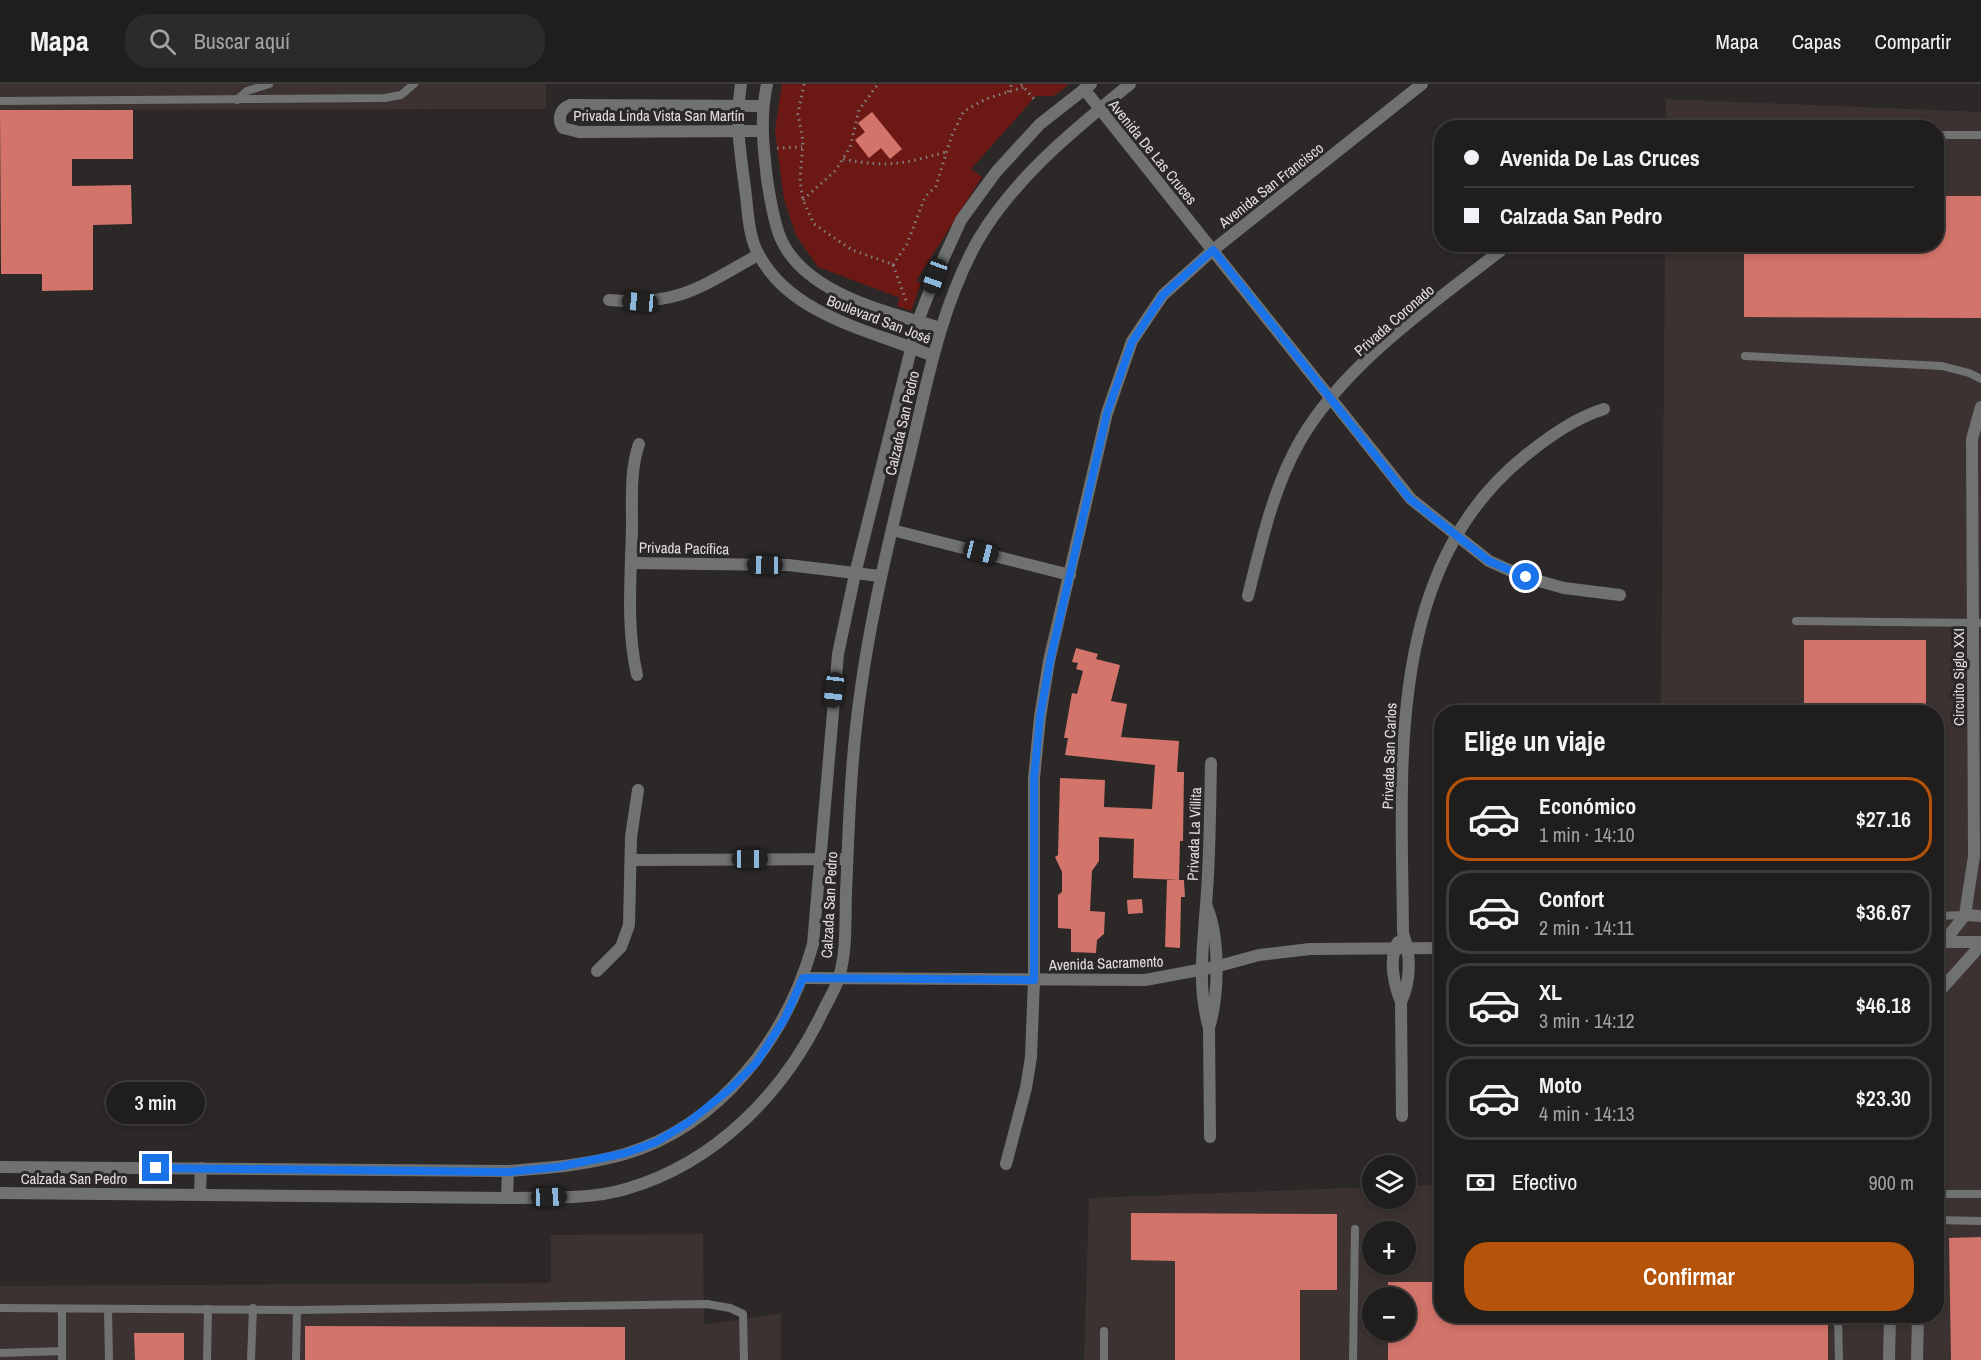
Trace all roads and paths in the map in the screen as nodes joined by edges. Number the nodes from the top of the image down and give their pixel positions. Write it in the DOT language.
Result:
graph roads {
  1 [pos="269,84"];
  2 [pos="414,84"];
  3 [pos="741,84"];
  4 [pos="767,84"];
  5 [pos="804,84"];
  6 [pos="878,84"];
  7 [pos="1012,84"];
  8 [pos="1130,84"];
  9 [pos="1422,84"];
  10 [pos="1023,86"];
  11 [pos="1087,87"];
  12 [pos="1008,92"];
  13 [pos="1034,99"];
  14 [pos="0,100"];
  15 [pos="237,100"];
  16 [pos="738,105"];
  17 [pos="763,106"];
  18 [pos="1099,110"];
  19 [pos="736,131"];
  20 [pos="761,131"];
  21 [pos="1944,135"];
  22 [pos="1981,135"];
  23 [pos="802,147"];
  24 [pos="777,148"];
  25 [pos="947,151"];
  26 [pos="843,159"];
  27 [pos="803,200"];
  28 [pos="1213,250"];
  29 [pos="1499,252"];
  30 [pos="758,255"];
  31 [pos="893,265"];
  32 [pos="609,300"];
  33 [pos="907,303"];
  34 [pos="918,321"];
  35 [pos="941,328"];
  36 [pos="910,347"];
  37 [pos="933,356"];
  38 [pos="1745,356"];
  39 [pos="1981,379"];
  40 [pos="1330,399"];
  41 [pos="1981,407"];
  42 [pos="1604,408"];
  43 [pos="639,444"];
  44 [pos="892,530"];
  45 [pos="1455,536"];
  46 [pos="631,563"];
  47 [pos="855,574"];
  48 [pos="1070,575"];
  49 [pos="880,576"];
  50 [pos="1620,595"];
  51 [pos="1248,596"];
  52 [pos="1796,621"];
  53 [pos="1977,623"];
  54 [pos="1977,658"];
  55 [pos="637,675"];
  56 [pos="1211,763"];
  57 [pos="638,790"];
  58 [pos="822,858"];
  59 [pos="848,858"];
  60 [pos="632,860"];
  61 [pos="1206,906"];
  62 [pos="1965,915"];
  63 [pos="1944,916"];
  64 [pos="1981,916"];
  65 [pos="1403,933"];
  66 [pos="1946,942"];
  67 [pos="1981,944"];
  68 [pos="1394,948"];
  69 [pos="1434,948"];
  70 [pos="1408,949"];
  71 [pos="1215,967"];
  72 [pos="1201,970"];
  73 [pos="597,971"];
  74 [pos="839,977"];
  75 [pos="803,978"];
  76 [pos="1034,980"];
  77 [pos="1944,986"];
  78 [pos="1401,1002"];
  79 [pos="1209,1028"];
  80 [pos="1402,1116"];
  81 [pos="1210,1137"];
  82 [pos="1006,1164"];
  83 [pos="0,1167"];
  84 [pos="201,1168"];
  85 [pos="508,1172"];
  86 [pos="0,1193"];
  87 [pos="200,1193"];
  88 [pos="1944,1194"];
  89 [pos="1981,1194"];
  90 [pos="507,1198"];
  91 [pos="1944,1220"];
  92 [pos="1981,1221"];
  93 [pos="1355,1229"];
  94 [pos="0,1308"];
  95 [pos="62,1308"];
  96 [pos="253,1308"];
  97 [pos="108,1309"];
  98 [pos="208,1309"];
  99 [pos="297,1310"];
  100 [pos="1838,1323"];
  101 [pos="1890,1323"];
  102 [pos="1918,1323"];
  103 [pos="1104,1331"];
  104 [pos="0,1353"];
  105 [pos="62,1356"];
  106 [pos="109,1360"];
  107 [pos="207,1360"];
  108 [pos="251,1360"];
  109 [pos="296,1360"];
  110 [pos="744,1360"];
  111 [pos="1104,1360"];
  112 [pos="1353,1360"];
  113 [pos="1839,1360"];
  114 [pos="1889,1360"];
  115 [pos="1917,1360"];
  1 -- 15 [label="lane"];
  2 -- 15 [label="lane"];
  3 -- 16 [label="street, Boulevard San José"];
  4 -- 17 [label="street, Boulevard San José"];
  5 -- 23 [label="path"];
  6 -- 26 [label="path"];
  7 -- 12 [label="path"];
  8 -- 18 [label="street, Calzada San Pedro"];
  9 -- 28 [label="street, Avenida San Francisco"];
  10 -- 12 [label="path"];
  10 -- 13 [label="path"];
  11 -- 18 [label="street, Avenida De Las Cruces"];
  11 -- 34 [label="street, Calzada San Pedro"];
  12 -- 25 [label="path"];
  14 -- 15 [label="lane"];
  16 -- 17 [label="street, Privada Linda Vista San Martín"];
  16 -- 19 [label="street, Boulevard San José"];
  16 -- 19 [label="street, Privada Linda Vista San Martín"];
  17 -- 20 [label="street, Boulevard San José"];
  18 -- 28 [label="street, Avenida De Las Cruces"];
  18 -- 35 [label="street, Calzada San Pedro"];
  19 -- 20 [label="street, Privada Linda Vista San Martín"];
  19 -- 30 [label="street, Boulevard San José"];
  20 -- 34 [label="street, Boulevard San José"];
  21 -- 22 [label="lane"];
  23 -- 24 [label="path"];
  23 -- 27 [label="path"];
  25 -- 26 [label="path"];
  25 -- 31 [label="path"];
  26 -- 27 [label="path"];
  27 -- 31 [label="path"];
  28 -- 40 [label="street, Avenida De Las Cruces"];
  28 -- 48 [label="street, Avenida San Francisco"];
  29 -- 40 [label="street, Privada Coronado"];
  30 -- 32 [label="street"];
  30 -- 36 [label="street, Boulevard San José"];
  31 -- 33 [label="path"];
  34 -- 35 [label="street, Boulevard San José"];
  34 -- 36 [label="street, Calzada San Pedro"];
  35 -- 37 [label="street, Calzada San Pedro"];
  36 -- 37 [label="street, Boulevard San José"];
  36 -- 47 [label="street, Calzada San Pedro"];
  37 -- 44 [label="street, Calzada San Pedro"];
  38 -- 39 [label="lane"];
  40 -- 45 [label="street, Avenida De Las Cruces"];
  40 -- 51 [label="street, Privada Coronado"];
  41 -- 53 [label="street, Circuito Siglo XXI"];
  42 -- 45 [label="street, Privada San Carlos"];
  43 -- 46 [label="street, Privada Pacífica"];
  44 -- 48 [label="street"];
  44 -- 49 [label="street, Calzada San Pedro"];
  45 -- 50 [label="street, Avenida De Las Cruces"];
  45 -- 65 [label="street, Privada San Carlos"];
  46 -- 47 [label="street, Privada Pacífica"];
  46 -- 55 [label="street, Privada Pacífica"];
  47 -- 49 [label="street, Privada Pacífica"];
  47 -- 58 [label="street, Calzada San Pedro"];
  48 -- 76 [label="street, Avenida San Francisco"];
  49 -- 59 [label="street, Calzada San Pedro"];
  52 -- 53 [label="lane"];
  53 -- 54 [label="street, Circuito Siglo XXI"];
  54 -- 62 [label="street, Circuito Siglo XXI"];
  56 -- 61 [label="street, Privada La Villita"];
  57 -- 60 [label="street"];
  58 -- 59 [label="street"];
  58 -- 60 [label="street"];
  58 -- 75 [label="street, Calzada San Pedro"];
  59 -- 74 [label="street, Calzada San Pedro"];
  60 -- 73 [label="street"];
  61 -- 71 [label="street, Privada La Villita"];
  61 -- 72 [label="street, Privada La Villita"];
  62 -- 63 [label="lane"];
  62 -- 64 [label="street"];
  62 -- 66 [label="street, Circuito Siglo XXI"];
  65 -- 68 [label="street"];
  65 -- 70 [label="street, Privada San Carlos"];
  66 -- 67 [label="street"];
  67 -- 77 [label="street"];
  68 -- 70 [label="street, Avenida Sacramento"];
  68 -- 71 [label="street, Avenida Sacramento"];
  68 -- 78 [label="street, Privada San Carlos"];
  69 -- 70 [label="street, Avenida Sacramento"];
  70 -- 78 [label="street, Privada San Carlos"];
  71 -- 72 [label="street, Avenida Sacramento"];
  71 -- 79 [label="street, Privada La Villita"];
  72 -- 76 [label="street, Avenida Sacramento"];
  72 -- 79 [label="street, Privada La Villita"];
  74 -- 75 [label="street, Avenida Sacramento"];
  74 -- 76 [label="street, Avenida Sacramento"];
  74 -- 90 [label="street, Calzada San Pedro"];
  75 -- 85 [label="street, Calzada San Pedro"];
  76 -- 82 [label="street, Avenida San Francisco"];
  78 -- 80 [label="street, Privada San Carlos"];
  79 -- 81 [label="street, Privada La Villita"];
  83 -- 84 [label="street, Calzada San Pedro"];
  84 -- 85 [label="street, Calzada San Pedro"];
  84 -- 87 [label="street"];
  85 -- 90 [label="street"];
  86 -- 87 [label="street, Calzada San Pedro"];
  87 -- 90 [label="street, Calzada San Pedro"];
  88 -- 89 [label="lane"];
  91 -- 92 [label="lane"];
  93 -- 112 [label="lane"];
  94 -- 95 [label="lane"];
  95 -- 97 [label="lane"];
  95 -- 105 [label="lane"];
  96 -- 98 [label="lane"];
  96 -- 99 [label="lane"];
  96 -- 108 [label="lane"];
  97 -- 98 [label="lane"];
  97 -- 106 [label="lane"];
  98 -- 107 [label="lane"];
  99 -- 109 [label="lane"];
  99 -- 110 [label="lane"];
  100 -- 113 [label="lane"];
  101 -- 114 [label="street"];
  102 -- 115 [label="street"];
  103 -- 111 [label="lane"];
  104 -- 105 [label="lane"];
}
